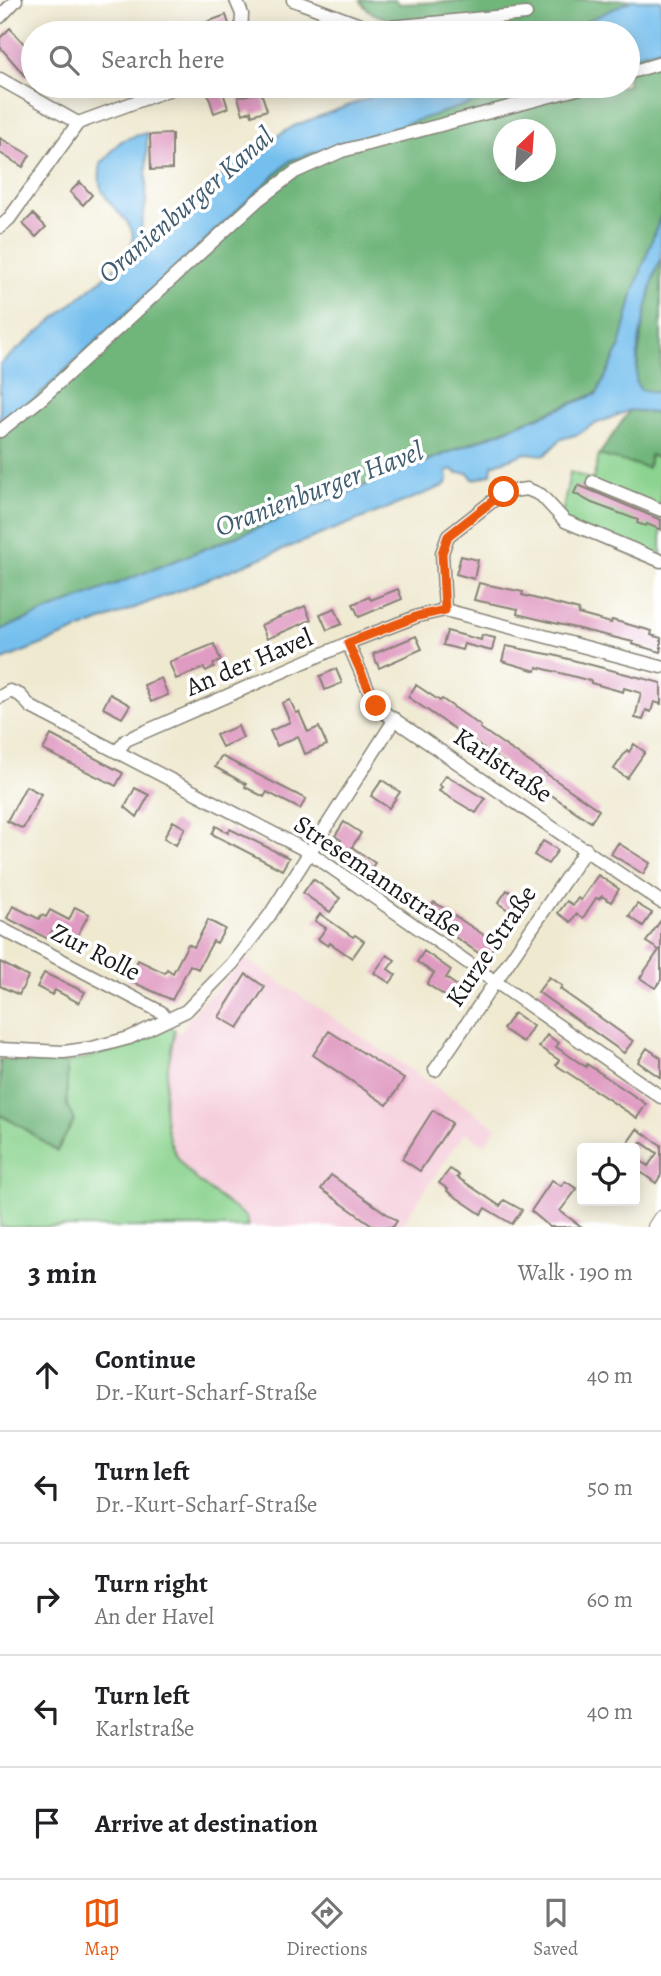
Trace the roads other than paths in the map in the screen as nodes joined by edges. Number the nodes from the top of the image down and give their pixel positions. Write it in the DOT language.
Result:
graph roads {
  1 [pos="16,0"];
  2 [pos="236,0"];
  3 [pos="293,0"];
  4 [pos="526,14"];
  5 [pos="0,18"];
  6 [pos="242,21"];
  7 [pos="348,21"];
  8 [pos="453,21"];
  9 [pos="661,63"];
  10 [pos="640,70"];
  11 [pos="0,79"];
  12 [pos="21,91"];
  13 [pos="34,98"];
  14 [pos="146,98"];
  15 [pos="543,98"];
  16 [pos="78,123"];
  17 [pos="0,226"];
  18 [pos="0,431"];
  19 [pos="593,482"];
  20 [pos="661,510"];
  21 [pos="661,561"];
  22 [pos="445,610"];
  23 [pos="348,643"];
  24 [pos="661,667"];
  25 [pos="0,697"];
  26 [pos="395,719"];
  27 [pos="117,752"];
  28 [pos="586,849"];
  29 [pos="309,852"];
  30 [pos="661,902"];
  31 [pos="0,928"];
  32 [pos="494,982"];
  33 [pos="167,1020"];
  34 [pos="0,1049"];
  35 [pos="435,1070"];
  36 [pos="661,1097"];
  37 [pos="661,1219"];
  38 [pos="656,1227"];
  1 -- 5 [label="street"];
  2 -- 6 [label="street"];
  3 -- 7 [label="street"];
  4 -- 8 [label="street"];
  9 -- 10 [label="street"];
  11 -- 12 [label="street"];
  13 -- 16 [label="street"];
  14 -- 16 [label="street"];
  15 -- 18 [label="street"];
  16 -- 17 [label="street"];
  19 -- 20 [label="street"];
  21 -- 22 [label="street"];
  22 -- 23 [label="street, An der Havel"];
  22 -- 24 [label="street"];
  23 -- 26 [label="street, Karlstraße"];
  23 -- 27 [label="street, An der Havel"];
  25 -- 27 [label="street, Stresemannstraße"];
  26 -- 28 [label="street, Karlstraße"];
  26 -- 29 [label="street"];
  27 -- 29 [label="street, Stresemannstraße"];
  28 -- 30 [label="street, Karlstraße"];
  28 -- 32 [label="street, Kurze Straße"];
  29 -- 32 [label="street, Stresemannstraße"];
  29 -- 33 [label="street"];
  31 -- 33 [label="street, Zur Rolle"];
  32 -- 35 [label="street, Kurze Straße"];
  32 -- 36 [label="street, Stresemannstraße"];
  33 -- 34 [label="street"];
  37 -- 38 [label="main road"];
}
